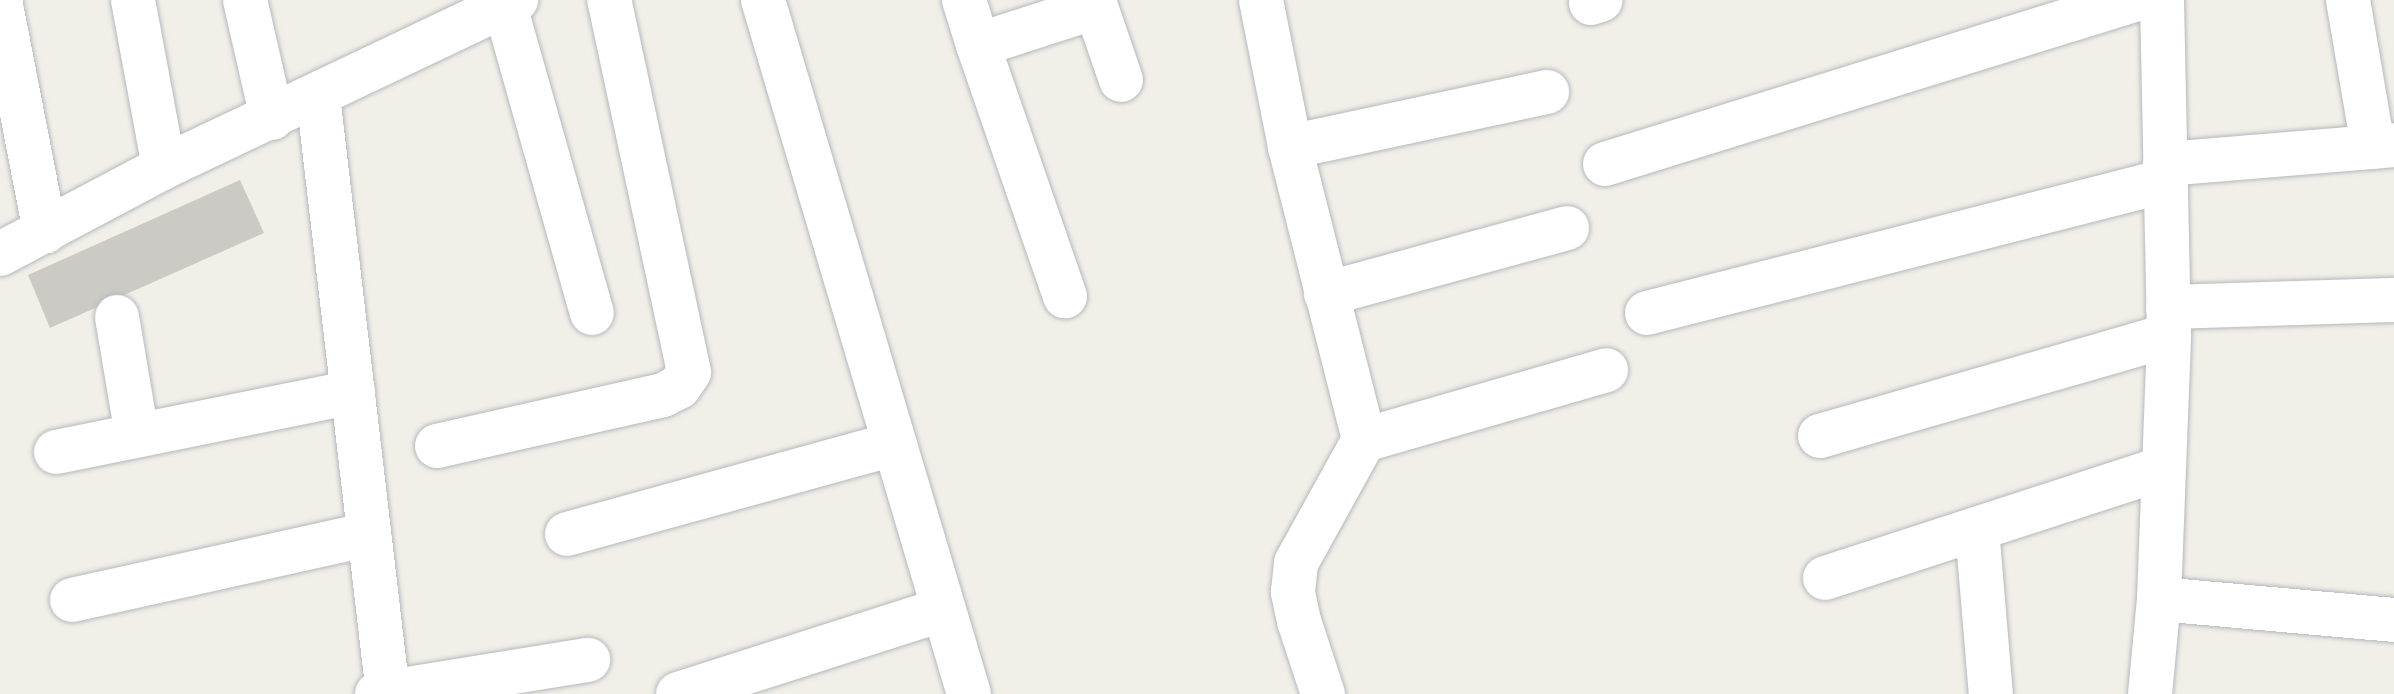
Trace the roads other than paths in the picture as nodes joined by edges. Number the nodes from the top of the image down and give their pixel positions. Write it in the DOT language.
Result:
graph roads {
  1 [pos="0,0"];
  2 [pos="133,0"];
  3 [pos="245,0"];
  4 [pos="609,0"];
  5 [pos="763,0"];
  6 [pos="964,0"];
  7 [pos="1261,0"];
  8 [pos="2134,0"];
  9 [pos="2162,0"];
  10 [pos="2348,0"];
  11 [pos="510,3"];
  12 [pos="978,45"];
  13 [pos="1121,80"];
  14 [pos="1547,92"];
  15 [pos="318,96"];
  16 [pos="272,118"];
  17 [pos="2384,146"];
  18 [pos="1290,147"];
  19 [pos="1605,164"];
  20 [pos="164,167"];
  21 [pos="2165,173"];
  22 [pos="1567,228"];
  23 [pos="45,232"];
  24 [pos="0,254"];
  25 [pos="1326,294"];
  26 [pos="1065,296"];
  27 [pos="2394,300"];
  28 [pos="592,313"];
  29 [pos="1647,313"];
  30 [pos="117,317"];
  31 [pos="2168,321"];
  32 [pos="1606,370"];
  33 [pos="353,392"];
  34 [pos="137,435"];
  35 [pos="1820,436"];
  36 [pos="1364,440"];
  37 [pos="893,444"];
  38 [pos="437,446"];
  39 [pos="56,452"];
  40 [pos="2161,469"];
  41 [pos="1977,529"];
  42 [pos="369,534"];
  43 [pos="567,534"];
  44 [pos="1825,578"];
  45 [pos="2159,599"];
  46 [pos="72,600"];
  47 [pos="942,610"];
  48 [pos="2394,620"];
  49 [pos="588,660"];
  50 [pos="384,693"];
  51 [pos="678,694"];
  52 [pos="969,694"];
  53 [pos="1323,694"];
  54 [pos="1991,694"];
  55 [pos="2150,694"];
  1 -- 23 [label="street"];
  2 -- 20 [label="street"];
  3 -- 16 [label="street"];
  4 -- 38 [label="street"];
  5 -- 37 [label="street"];
  6 -- 12 [label="street"];
  7 -- 18 [label="street"];
  8 -- 19 [label="street"];
  9 -- 21 [label="street"];
  10 -- 17 [label="street"];
  11 -- 15 [label="street"];
  11 -- 28 [label="street"];
  12 -- 13 [label="street"];
  12 -- 26 [label="street"];
  14 -- 18 [label="street"];
  15 -- 16 [label="street"];
  15 -- 33 [label="street"];
  16 -- 20 [label="street"];
  17 -- 21 [label="street"];
  18 -- 25 [label="street"];
  20 -- 23 [label="street"];
  21 -- 29 [label="street"];
  21 -- 31 [label="street"];
  22 -- 25 [label="street"];
  23 -- 24 [label="street"];
  25 -- 36 [label="street"];
  27 -- 31 [label="street"];
  30 -- 34 [label="street"];
  31 -- 35 [label="street"];
  31 -- 40 [label="street"];
  32 -- 36 [label="street"];
  33 -- 34 [label="street"];
  33 -- 42 [label="street"];
  34 -- 39 [label="street"];
  36 -- 53 [label="street"];
  37 -- 43 [label="street"];
  37 -- 47 [label="street"];
  40 -- 41 [label="street"];
  40 -- 45 [label="street"];
  41 -- 44 [label="street"];
  41 -- 54 [label="street"];
  42 -- 46 [label="street"];
  42 -- 50 [label="street"];
  45 -- 48 [label="street"];
  45 -- 55 [label="street"];
  47 -- 51 [label="street"];
  47 -- 52 [label="street"];
  49 -- 50 [label="street"];
}
